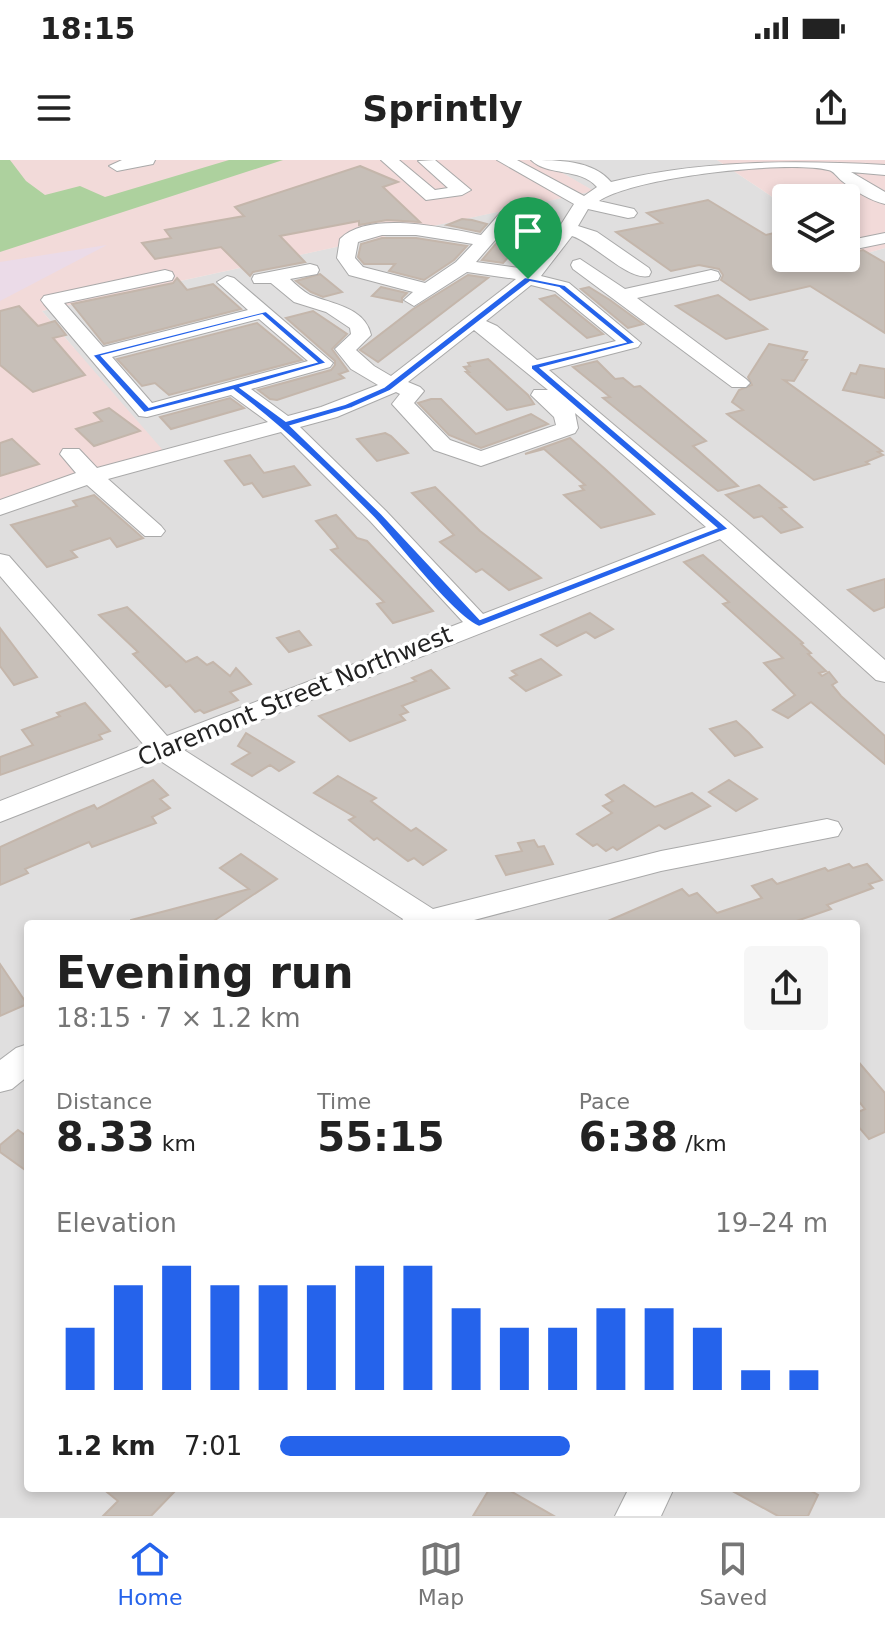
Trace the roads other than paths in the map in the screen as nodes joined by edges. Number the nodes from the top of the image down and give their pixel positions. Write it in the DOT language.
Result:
graph roads {
  1 [pos="147,160"];
  2 [pos="389,160"];
  3 [pos="505,160"];
  4 [pos="426,161"];
  5 [pos="545,163"];
  6 [pos="727,163"];
  7 [pos="784,165"];
  8 [pos="117,166"];
  9 [pos="837,166"];
  10 [pos="885,170"];
  11 [pos="811,183"];
  12 [pos="607,184"];
  13 [pos="880,196"];
  14 [pos="860,197"];
  15 [pos="584,203"];
  16 [pos="628,213"];
  17 [pos="507,216"];
  18 [pos="567,229"];
  19 [pos="885,238"];
  20 [pos="485,241"];
  21 [pos="860,243"];
  22 [pos="580,265"];
  23 [pos="459,269"];
  24 [pos="310,270"];
  25 [pos="642,272"];
  26 [pos="165,276"];
  27 [pos="711,276"];
  28 [pos="530,277"];
  29 [pos="227,282"];
  30 [pos="429,290"];
  31 [pos="622,296"];
  32 [pos="411,303"];
  33 [pos="263,312"];
  34 [pos="475,323"];
  35 [pos="96,355"];
  36 [pos="496,356"];
  37 [pos="534,367"];
  38 [pos="440,372"];
  39 [pos="739,383"];
  40 [pos="234,387"];
  41 [pos="403,388"];
  42 [pos="569,408"];
  43 [pos="285,424"];
  44 [pos="71,454"];
  45 [pos="91,476"];
  46 [pos="0,508"];
  47 [pos="723,529"];
  48 [pos="153,531"];
  49 [pos="0,561"];
  50 [pos="479,624"];
  51 [pos="885,674"];
  52 [pos="162,749"];
  53 [pos="0,812"];
  54 [pos="827,829"];
  55 [pos="420,920"];
  56 [pos="431,920"];
  57 [pos="24,1060"];
  58 [pos="0,1079"];
  59 [pos="651,1492"];
  60 [pos="637,1516"];
  1 -- 8 [label="street"];
  2 -- 4 [label="street"];
  3 -- 15 [label="street"];
  5 -- 12 [label="street"];
  6 -- 7 [label="street"];
  6 -- 7 [label="street"];
  6 -- 12 [label="street"];
  7 -- 9 [label="street"];
  7 -- 11 [label="street"];
  9 -- 10 [label="street"];
  9 -- 13 [label="street"];
  12 -- 15 [label="street"];
  13 -- 14 [label="street"];
  15 -- 16 [label="street"];
  15 -- 18 [label="street"];
  17 -- 20 [label="street"];
  18 -- 25 [label="street"];
  18 -- 28 [label="street"];
  19 -- 21 [label="street"];
  20 -- 23 [label="street"];
  20 -- 30 [label="street"];
  22 -- 31 [label="street"];
  23 -- 28 [label="street"];
  23 -- 30 [label="street"];
  24 -- 41 [label="street"];
  26 -- 35 [label="street"];
  27 -- 31 [label="street"];
  28 -- 34 [label="street"];
  28 -- 37 [label="street"];
  29 -- 33 [label="street"];
  30 -- 32 [label="street"];
  31 -- 39 [label="street"];
  33 -- 35 [label="street"];
  33 -- 40 [label="street"];
  34 -- 37 [label="street"];
  34 -- 41 [label="street"];
  35 -- 40 [label="street"];
  36 -- 42 [label="street"];
  37 -- 42 [label="street"];
  38 -- 41 [label="street"];
  40 -- 43 [label="street"];
  41 -- 42 [label="street"];
  41 -- 43 [label="street"];
  42 -- 47 [label="street"];
  43 -- 45 [label="street"];
  43 -- 50 [label="street"];
  44 -- 45 [label="street"];
  45 -- 46 [label="street"];
  45 -- 48 [label="street"];
  47 -- 50 [label="street, Claremont Street Northwest"];
  47 -- 51 [label="street"];
  49 -- 52 [label="street"];
  50 -- 52 [label="street, Claremont Street Northwest"];
  52 -- 53 [label="street, Claremont Street Northwest"];
  52 -- 55 [label="street"];
  54 -- 56 [label="street"];
  57 -- 58 [label="street"];
  59 -- 60 [label="street"];
}
